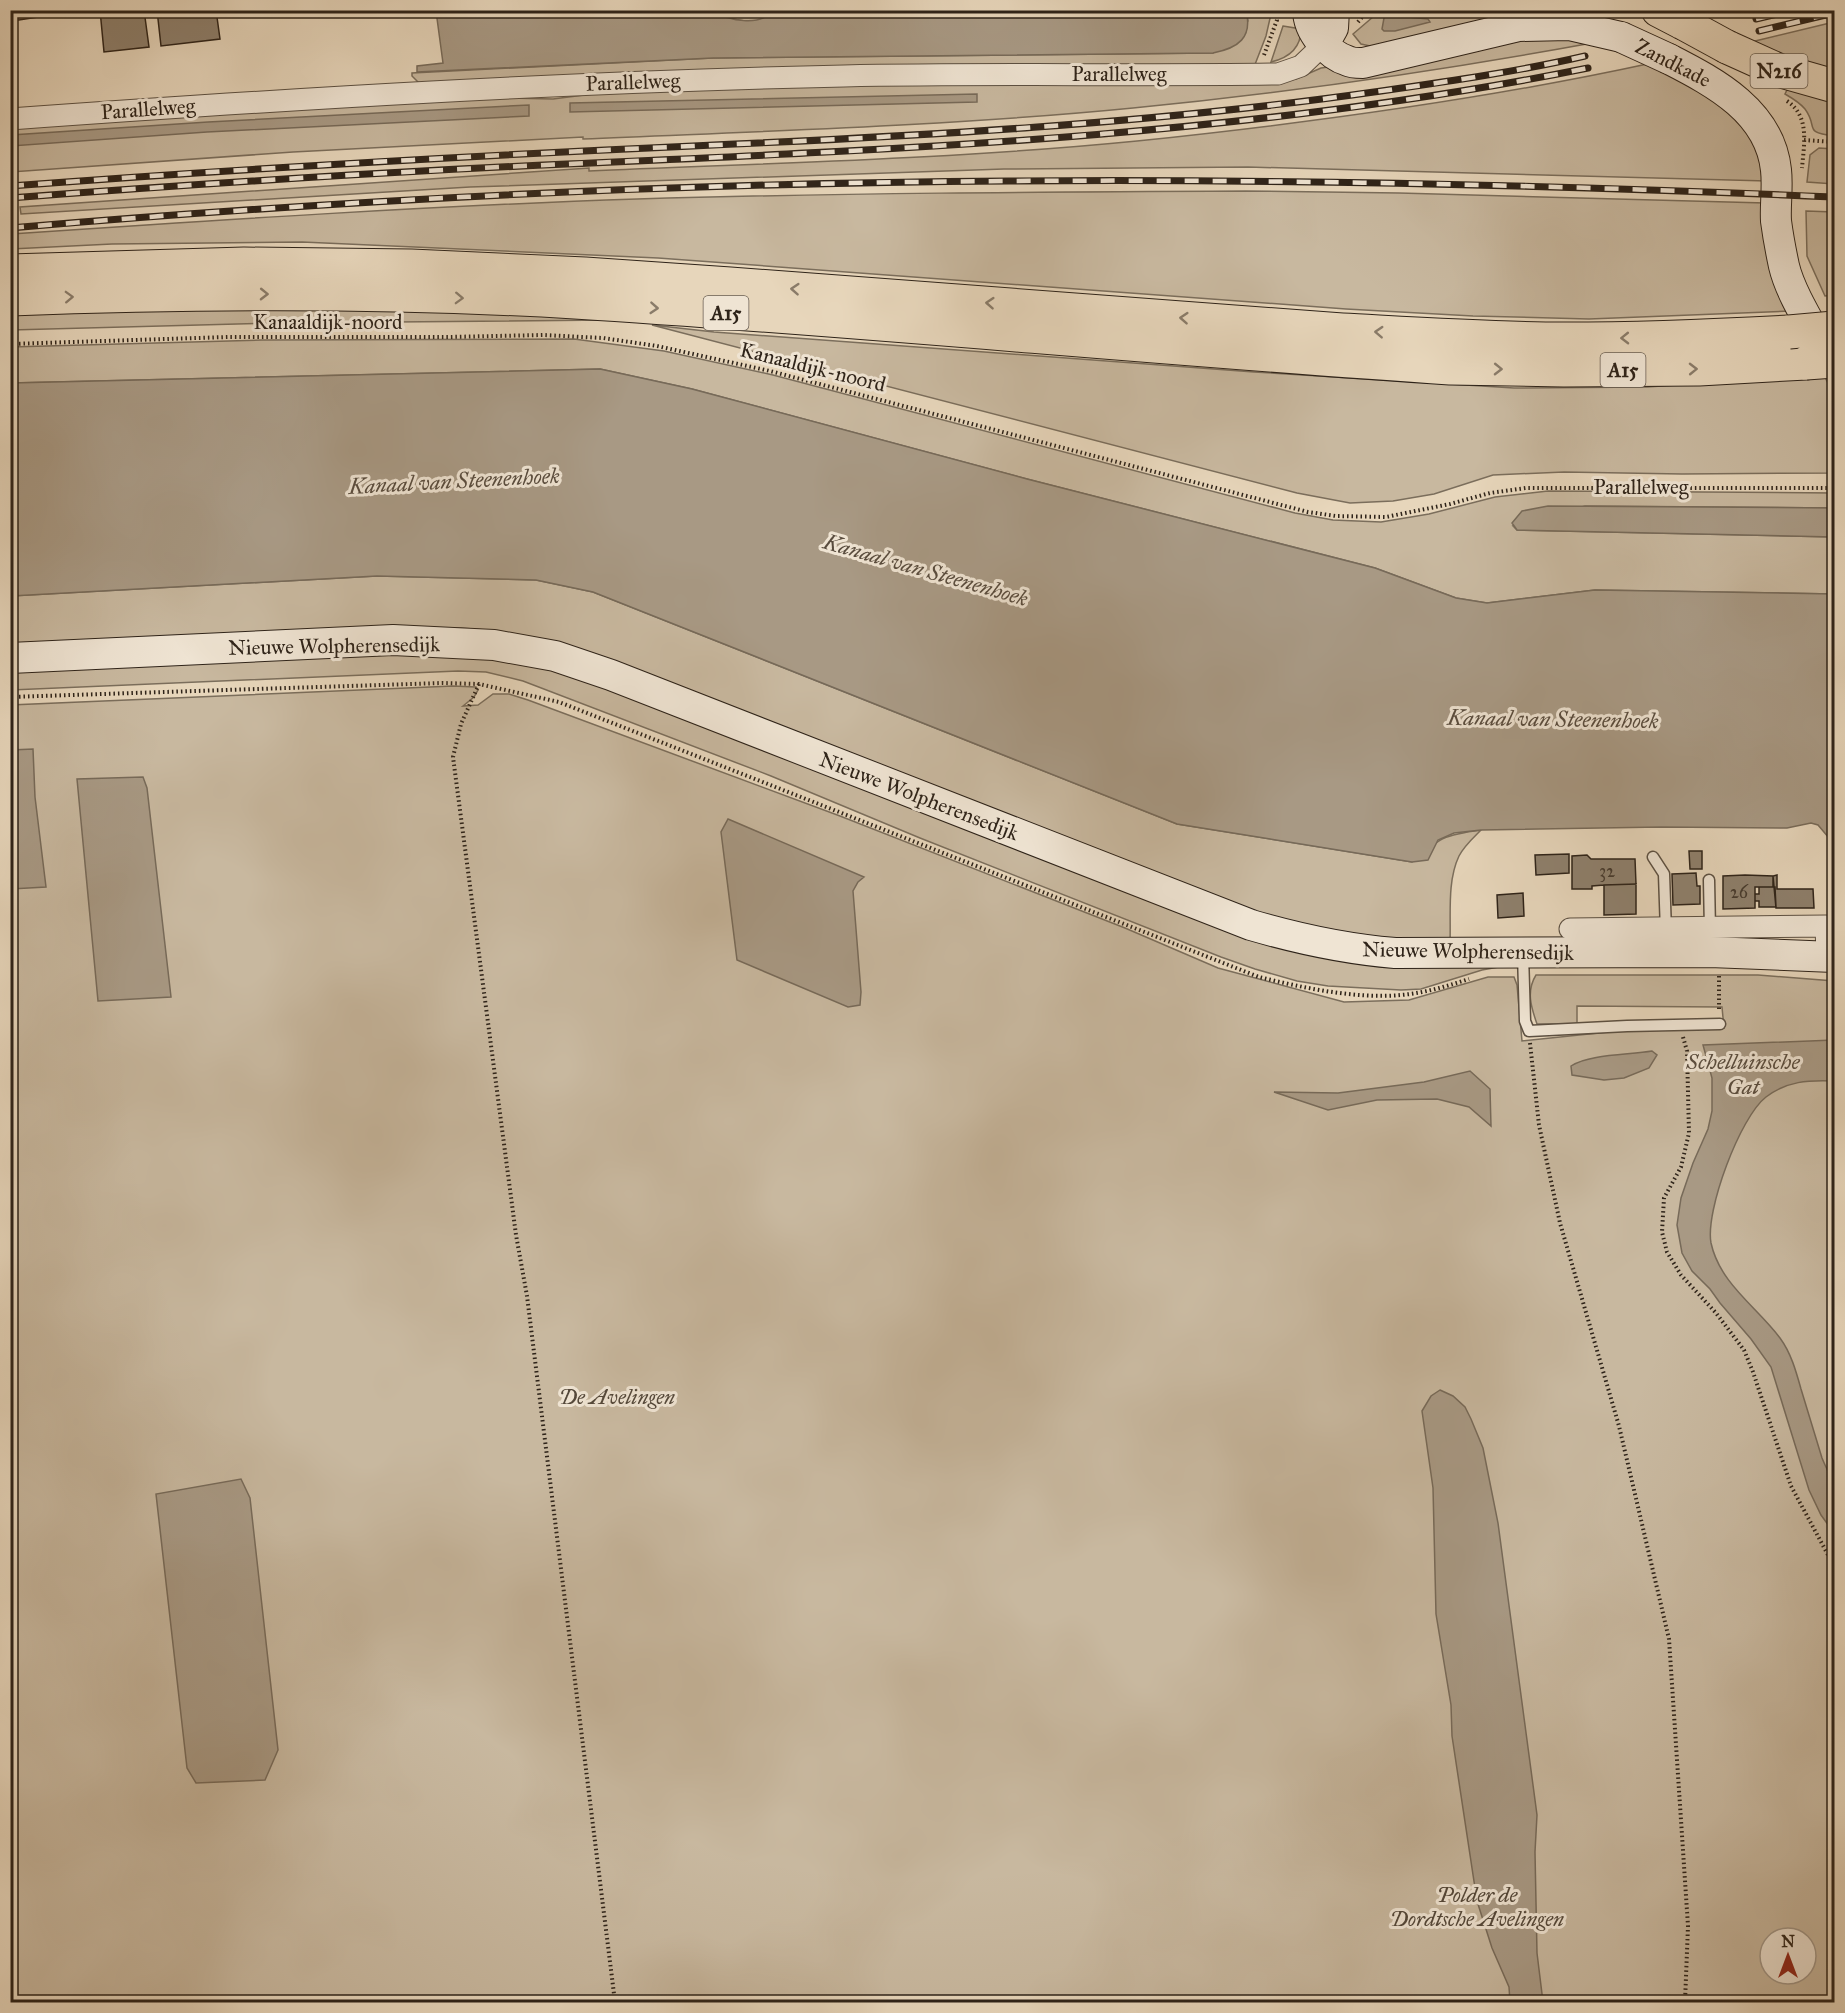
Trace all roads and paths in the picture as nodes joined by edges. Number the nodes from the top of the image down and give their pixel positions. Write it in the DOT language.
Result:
graph roads {
  1 [pos="1275,10"];
  2 [pos="1308,10"];
  3 [pos="1368,10"];
  4 [pos="1343,17"];
  5 [pos="1670,17"];
  6 [pos="1324,44"];
  7 [pos="1257,75"];
  8 [pos="1834,86"];
  9 [pos="10,119"];
  10 [pos="1834,142"];
  11 [pos="1801,174"];
  12 [pos="10,271"];
  13 [pos="10,299"];
  14 [pos="1834,328"];
  15 [pos="10,344"];
  16 [pos="1825,364"];
  17 [pos="1834,488"];
  18 [pos="1450,504"];
  19 [pos="10,658"];
  20 [pos="10,697"];
  21 [pos="1653,857"];
  22 [pos="1709,880"];
  23 [pos="1830,922"];
  24 [pos="1570,929"];
  25 [pos="1666,940"];
  26 [pos="1713,950"];
  27 [pos="1523,953"];
  28 [pos="1831,957"];
  29 [pos="1720,1024"];
  30 [pos="1681,1025"];
  31 [pos="1529,1031"];
  32 [pos="1834,1566"];
  33 [pos="615,2002"];
  34 [pos="1685,2002"];
  1 -- 7 [label="path"];
  2 -- 6 [label="street, Zandkade"];
  3 -- 4 [label="path"];
  4 -- 6 [label="street"];
  5 -- 8 [label="main road, N216, bridge"];
  6 -- 7 [label="street, Parallelweg"];
  6 -- 16 [label="street, Zandkade, bridge"];
  7 -- 9 [label="street, Parallelweg"];
  10 -- 11 [label="path"];
  14 -- 12 [label="main road, A15, one-way, bridge"];
  13 -- 16 [label="main road, A15, one-way"];
  15 -- 18 [label="path, Kanaaldijk-noord"];
  17 -- 18 [label="path, Parallelweg"];
  19 -- 27 [label="street, Nieuwe Wolpherensedijk"];
  20 -- 33 [label="path"];
  21 -- 25 [label="lane"];
  22 -- 26 [label="lane"];
  23 -- 26 [label="street, Nieuwe Wolpherensedijk"];
  23 -- 28 [label="street, Nieuwe Wolpherensedijk"];
  24 -- 25 [label="street, Nieuwe Wolpherensedijk"];
  25 -- 26 [label="street, Nieuwe Wolpherensedijk"];
  25 -- 27 [label="street, Nieuwe Wolpherensedijk"];
  26 -- 28 [label="street, Nieuwe Wolpherensedijk"];
  26 -- 29 [label="path"];
  27 -- 31 [label="lane"];
  29 -- 30 [label="lane"];
  30 -- 31 [label="lane"];
  30 -- 32 [label="path"];
  31 -- 34 [label="path"];
}
